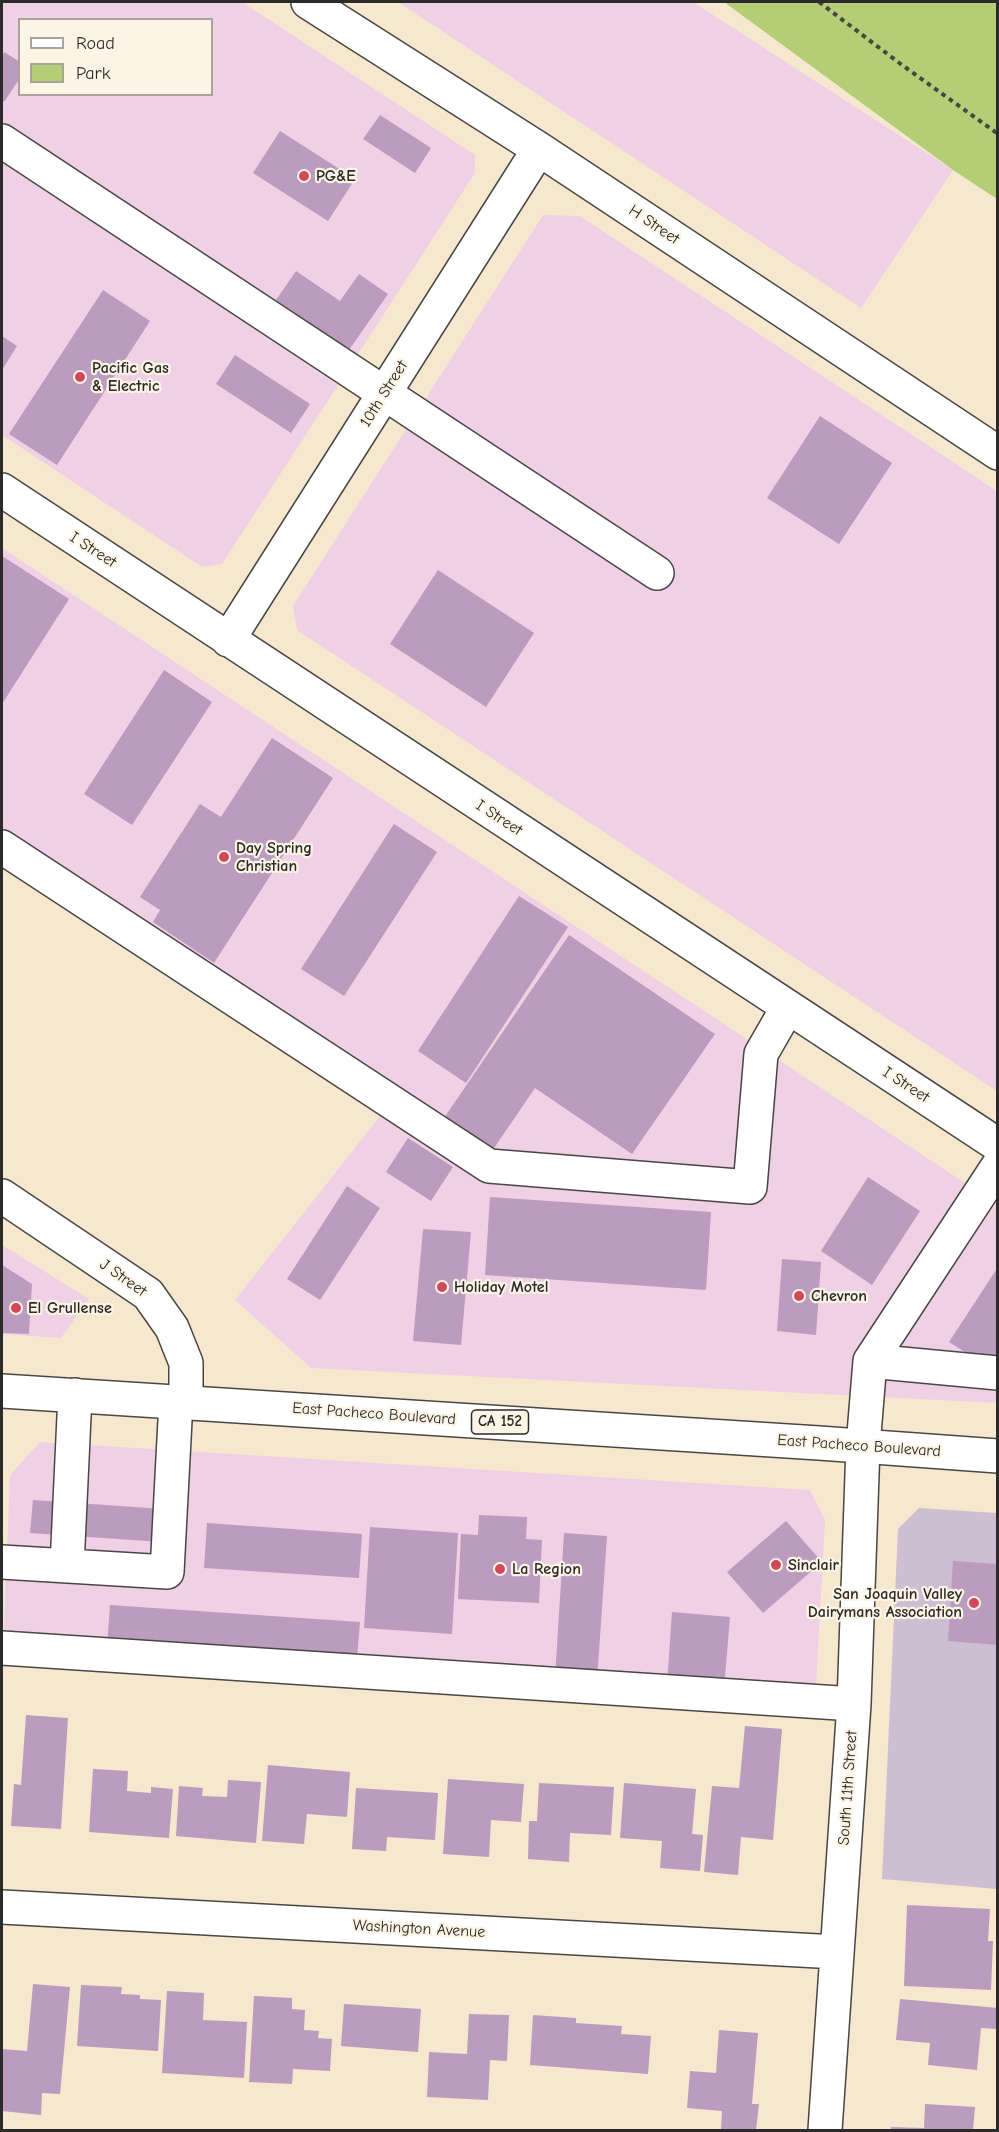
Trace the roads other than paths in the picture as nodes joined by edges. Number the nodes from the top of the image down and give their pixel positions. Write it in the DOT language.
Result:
graph roads {
  1 [pos="308,2"];
  2 [pos="2,141"];
  3 [pos="539,149"];
  4 [pos="385,392"];
  5 [pos="998,453"];
  6 [pos="2,490"];
  7 [pos="657,573"];
  8 [pos="228,640"];
  9 [pos="2,847"];
  10 [pos="788,1008"];
  11 [pos="998,1145"];
  12 [pos="998,1166"];
  13 [pos="2,1196"];
  14 [pos="870,1361"];
  15 [pos="998,1372"];
  16 [pos="2,1390"];
  17 [pos="75,1395"];
  18 [pos="181,1402"];
  19 [pos="863,1446"];
  20 [pos="998,1456"];
  21 [pos="2,1562"];
  22 [pos="67,1566"];
  23 [pos="2,1648"];
  24 [pos="854,1704"];
  25 [pos="2,1907"];
  26 [pos="837,1952"];
  27 [pos="825,2130"];
  1 -- 3 [label="main road, H Street"];
  2 -- 4 [label="main road"];
  3 -- 4 [label="main road, 10th Street"];
  3 -- 5 [label="main road, H Street"];
  4 -- 7 [label="main road"];
  4 -- 8 [label="main road, 10th Street"];
  6 -- 8 [label="main road, I Street"];
  8 -- 10 [label="main road, I Street"];
  9 -- 10 [label="main road"];
  10 -- 11 [label="main road, I Street"];
  12 -- 14 [label="main road"];
  13 -- 18 [label="main road, J Street"];
  14 -- 15 [label="main road"];
  14 -- 19 [label="main road, South 11th Street"];
  16 -- 17 [label="main road, East Pacheco Boulevard / CA 152"];
  17 -- 18 [label="main road, East Pacheco Boulevard / CA 152"];
  17 -- 22 [label="main road"];
  18 -- 19 [label="main road, East Pacheco Boulevard / CA 152"];
  18 -- 22 [label="main road, J Street"];
  19 -- 20 [label="main road, East Pacheco Boulevard / CA 152"];
  19 -- 24 [label="main road, South 11th Street"];
  21 -- 22 [label="main road"];
  23 -- 24 [label="main road"];
  24 -- 26 [label="main road, South 11th Street"];
  25 -- 26 [label="main road, Washington Avenue"];
  26 -- 27 [label="main road, South 11th Street"];
}
